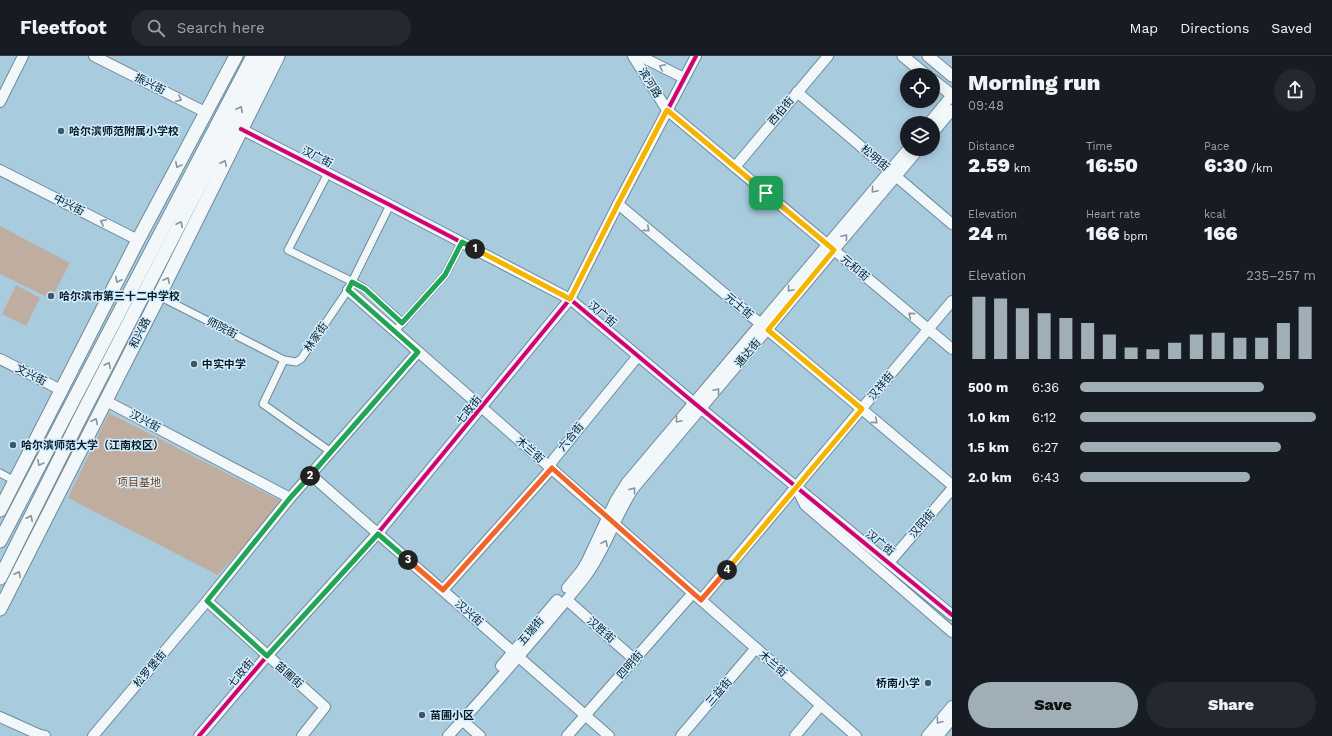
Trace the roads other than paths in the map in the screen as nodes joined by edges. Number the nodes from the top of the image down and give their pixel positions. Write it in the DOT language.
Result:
graph roads {
  1 [pos="24,56"];
  2 [pos="94,56"];
  3 [pos="236,56"];
  4 [pos="244,56"];
  5 [pos="253,56"];
  6 [pos="267,56"];
  7 [pos="278,56"];
  8 [pos="633,56"];
  9 [pos="640,56"];
  10 [pos="696,56"];
  11 [pos="828,56"];
  12 [pos="903,56"];
  13 [pos="928,56"];
  14 [pos="918,68"];
  15 [pos="952,76"];
  16 [pos="684,78"];
  17 [pos="940,86"];
  18 [pos="797,92"];
  19 [pos="952,95"];
  20 [pos="232,96"];
  21 [pos="0,102"];
  22 [pos="254,102"];
  23 [pos="667,110"];
  24 [pos="952,110"];
  25 [pos="207,112"];
  26 [pos="935,116"];
  27 [pos="940,125"];
  28 [pos="241,129"];
  29 [pos="904,156"];
  30 [pos="912,156"];
  31 [pos="735,167"];
  32 [pos="0,170"];
  33 [pos="328,173"];
  34 [pos="893,174"];
  35 [pos="618,204"];
  36 [pos="390,205"];
  37 [pos="952,224"];
  38 [pos="138,240"];
  39 [pos="462,242"];
  40 [pos="831,248"];
  41 [pos="350,286"];
  42 [pos="159,296"];
  43 [pos="570,299"];
  44 [pos="952,301"];
  45 [pos="121,310"];
  46 [pos="402,323"];
  47 [pos="764,327"];
  48 [pos="928,329"];
  49 [pos="395,331"];
  50 [pos="952,349"];
  51 [pos="418,352"];
  52 [pos="638,356"];
  53 [pos="0,359"];
  54 [pos="284,360"];
  55 [pos="77,361"];
  56 [pos="61,390"];
  57 [pos="106,401"];
  58 [pos="693,402"];
  59 [pos="482,408"];
  60 [pos="702,409"];
  61 [pos="862,409"];
  62 [pos="79,420"];
  63 [pos="331,452"];
  64 [pos="25,460"];
  65 [pos="552,468"];
  66 [pos="0,474"];
  67 [pos="311,475"];
  68 [pos="15,481"];
  69 [pos="952,485"];
  70 [pos="796,487"];
  71 [pos="952,489"];
  72 [pos="58,495"];
  73 [pos="290,498"];
  74 [pos="0,510"];
  75 [pos="12,516"];
  76 [pos="611,521"];
  77 [pos="378,534"];
  78 [pos="0,541"];
  79 [pos="893,558"];
  80 [pos="0,578"];
  81 [pos="443,590"];
  82 [pos="693,593"];
  83 [pos="566,600"];
  84 [pos="701,600"];
  85 [pos="207,601"];
  86 [pos="952,606"];
  87 [pos="0,609"];
  88 [pos="952,615"];
  89 [pos="952,622"];
  90 [pos="952,632"];
  91 [pos="756,648"];
  92 [pos="516,654"];
  93 [pos="267,656"];
  94 [pos="635,660"];
  95 [pos="821,705"];
  96 [pos="952,706"];
  97 [pos="586,715"];
  98 [pos="0,717"];
  99 [pos="952,719"];
  100 [pos="462,720"];
  101 [pos="0,722"];
  102 [pos="31,736"];
  103 [pos="46,736"];
  104 [pos="93,736"];
  105 [pos="199,736"];
  106 [pos="302,736"];
  107 [pos="442,736"];
  108 [pos="448,736"];
  109 [pos="480,736"];
  110 [pos="567,736"];
  111 [pos="609,736"];
  112 [pos="681,736"];
  113 [pos="795,736"];
  114 [pos="856,736"];
  115 [pos="927,736"];
  116 [pos="938,736"];
  1 -- 21 [label="street"];
  2 -- 25 [label="street, 振兴街, one-way"];
  3 -- 25 [label="highway"];
  4 -- 20 [label="highway"];
  5 -- 20 [label="highway"];
  6 -- 22 [label="highway"];
  62 -- 6 [label="highway, 和兴路, one-way"];
  7 -- 22 [label="highway, 和兴路"];
  8 -- 23 [label="street, 滨河路"];
  16 -- 9 [label="street, one-way"];
  10 -- 16 [label="street, 七政街"];
  11 -- 18 [label="street, 西伯街"];
  12 -- 14 [label="main road"];
  13 -- 15 [label="main road"];
  16 -- 23 [label="street, 七政街"];
  17 -- 19 [label="main road"];
  18 -- 31 [label="street, 西伯街"];
  18 -- 34 [label="street, 松明街"];
  19 -- 26 [label="street"];
  20 -- 45 [label="highway"];
  22 -- 28 [label="highway, 和兴路"];
  23 -- 31 [label="street, 元和街"];
  23 -- 35 [label="street, 七政街"];
  24 -- 27 [label="street"];
  25 -- 38 [label="highway, one-way"];
  28 -- 33 [label="street, 汉广街"];
  42 -- 28 [label="highway, 和兴路, one-way"];
  29 -- 34 [label="street, 通达街"];
  30 -- 34 [label="street, 通达街"];
  31 -- 40 [label="street, 元和街"];
  38 -- 32 [label="street, 中兴街, one-way"];
  33 -- 36 [label="street, 汉广街"];
  33 -- 41 [label="street"];
  34 -- 37 [label="street, 松明街"];
  34 -- 40 [label="street, 通达街"];
  35 -- 43 [label="street, 七政街"];
  35 -- 47 [label="street, 元士街, one-way"];
  36 -- 39 [label="street, 汉广街"];
  36 -- 41 [label="street, 林家街"];
  38 -- 55 [label="highway, one-way"];
  39 -- 43 [label="street, 汉广街"];
  39 -- 46 [label="street"];
  40 -- 47 [label="street, 通达街"];
  48 -- 40 [label="street, 元和街, one-way"];
  41 -- 46 [label="street"];
  41 -- 49 [label="street, 木兰街"];
  41 -- 54 [label="street, 林家街"];
  42 -- 54 [label="street, 师院街"];
  42 -- 57 [label="highway, 和兴路"];
  43 -- 52 [label="street, 汉广街"];
  43 -- 59 [label="street, 七政街"];
  44 -- 48 [label="street, 汉祥街"];
  45 -- 55 [label="highway"];
  45 -- 75 [label="highway, one-way"];
  46 -- 49 [label="street"];
  47 -- 58 [label="street, 通达街"];
  60 -- 47 [label="street, 通达街, one-way"];
  47 -- 61 [label="street, 元士街"];
  48 -- 50 [label="street, 元和街"];
  48 -- 61 [label="street, 汉祥街"];
  49 -- 51 [label="street, 木兰街"];
  51 -- 59 [label="street, 木兰街"];
  51 -- 63 [label="street, 松罗堡街"];
  52 -- 58 [label="street, 汉广街"];
  52 -- 65 [label="street, 六合街"];
  53 -- 56 [label="street, 文兴街"];
  54 -- 63 [label="street"];
  55 -- 56 [label="highway"];
  56 -- 64 [label="highway"];
  72 -- 57 [label="highway, 和兴路, one-way"];
  57 -- 73 [label="street, 汉兴街"];
  58 -- 60 [label="street, 汉广街"];
  58 -- 76 [label="street, 通达街, one-way"];
  59 -- 65 [label="street, 木兰街"];
  59 -- 77 [label="street, 七政街"];
  60 -- 70 [label="street, 汉广街"];
  76 -- 60 [label="street, 通达街, one-way"];
  61 -- 69 [label="street, 元士街, one-way"];
  61 -- 70 [label="street, 汉祥街"];
  62 -- 72 [label="highway"];
  80 -- 62 [label="highway, 和兴路, one-way"];
  63 -- 67 [label="street, 松罗堡街"];
  64 -- 68 [label="highway"];
  64 -- 75 [label="highway"];
  65 -- 76 [label="street, 木兰街"];
  65 -- 81 [label="street, 六合街"];
  66 -- 68 [label="street"];
  67 -- 73 [label="street, 松罗堡街"];
  67 -- 77 [label="street, 汉兴街"];
  68 -- 74 [label="highway"];
  70 -- 79 [label="street, 汉广街"];
  70 -- 84 [label="street, 汉祥街"];
  70 -- 88 [label="street, 汉广街"];
  70 -- 89 [label="street, 汉广街"];
  70 -- 90 [label="street, 汉广街"];
  71 -- 79 [label="street, 汉阳街"];
  87 -- 72 [label="highway, 和兴路, one-way"];
  73 -- 85 [label="street, 松罗堡街"];
  75 -- 78 [label="highway"];
  76 -- 82 [label="street, 木兰街"];
  83 -- 76 [label="street, 五瑞街, one-way"];
  76 -- 92 [label="street, 五瑞街"];
  77 -- 81 [label="street, 汉兴街"];
  77 -- 93 [label="street, 七政街"];
  79 -- 86 [label="street, 汉广街"];
  81 -- 92 [label="street, 汉兴街"];
  82 -- 84 [label="street, 木兰街"];
  82 -- 94 [label="street, 四明街"];
  83 -- 92 [label="street, 五瑞街"];
  83 -- 94 [label="street, 汉胜街"];
  84 -- 91 [label="street, 木兰街"];
  85 -- 93 [label="street, 苗圃街"];
  85 -- 104 [label="street, 松罗堡街"];
  91 -- 95 [label="street, 木兰街"];
  91 -- 112 [label="street, 三益街"];
  92 -- 97 [label="street, 汉兴街"];
  92 -- 100 [label="street, 五瑞街"];
  92 -- 107 [label="street, 五瑞街"];
  93 -- 105 [label="street, 七政街"];
  93 -- 106 [label="street, 苗圃街"];
  94 -- 97 [label="street, 四明街"];
  95 -- 113 [label="street"];
  95 -- 114 [label="street, 木兰街"];
  96 -- 115 [label="street, one-way"];
  97 -- 110 [label="street, 四明街"];
  97 -- 111 [label="street, 汉兴街"];
  98 -- 103 [label="street"];
  99 -- 116 [label="street"];
  100 -- 108 [label="street, 五瑞街"];
  100 -- 109 [label="street"];
  101 -- 102 [label="street"];
}
